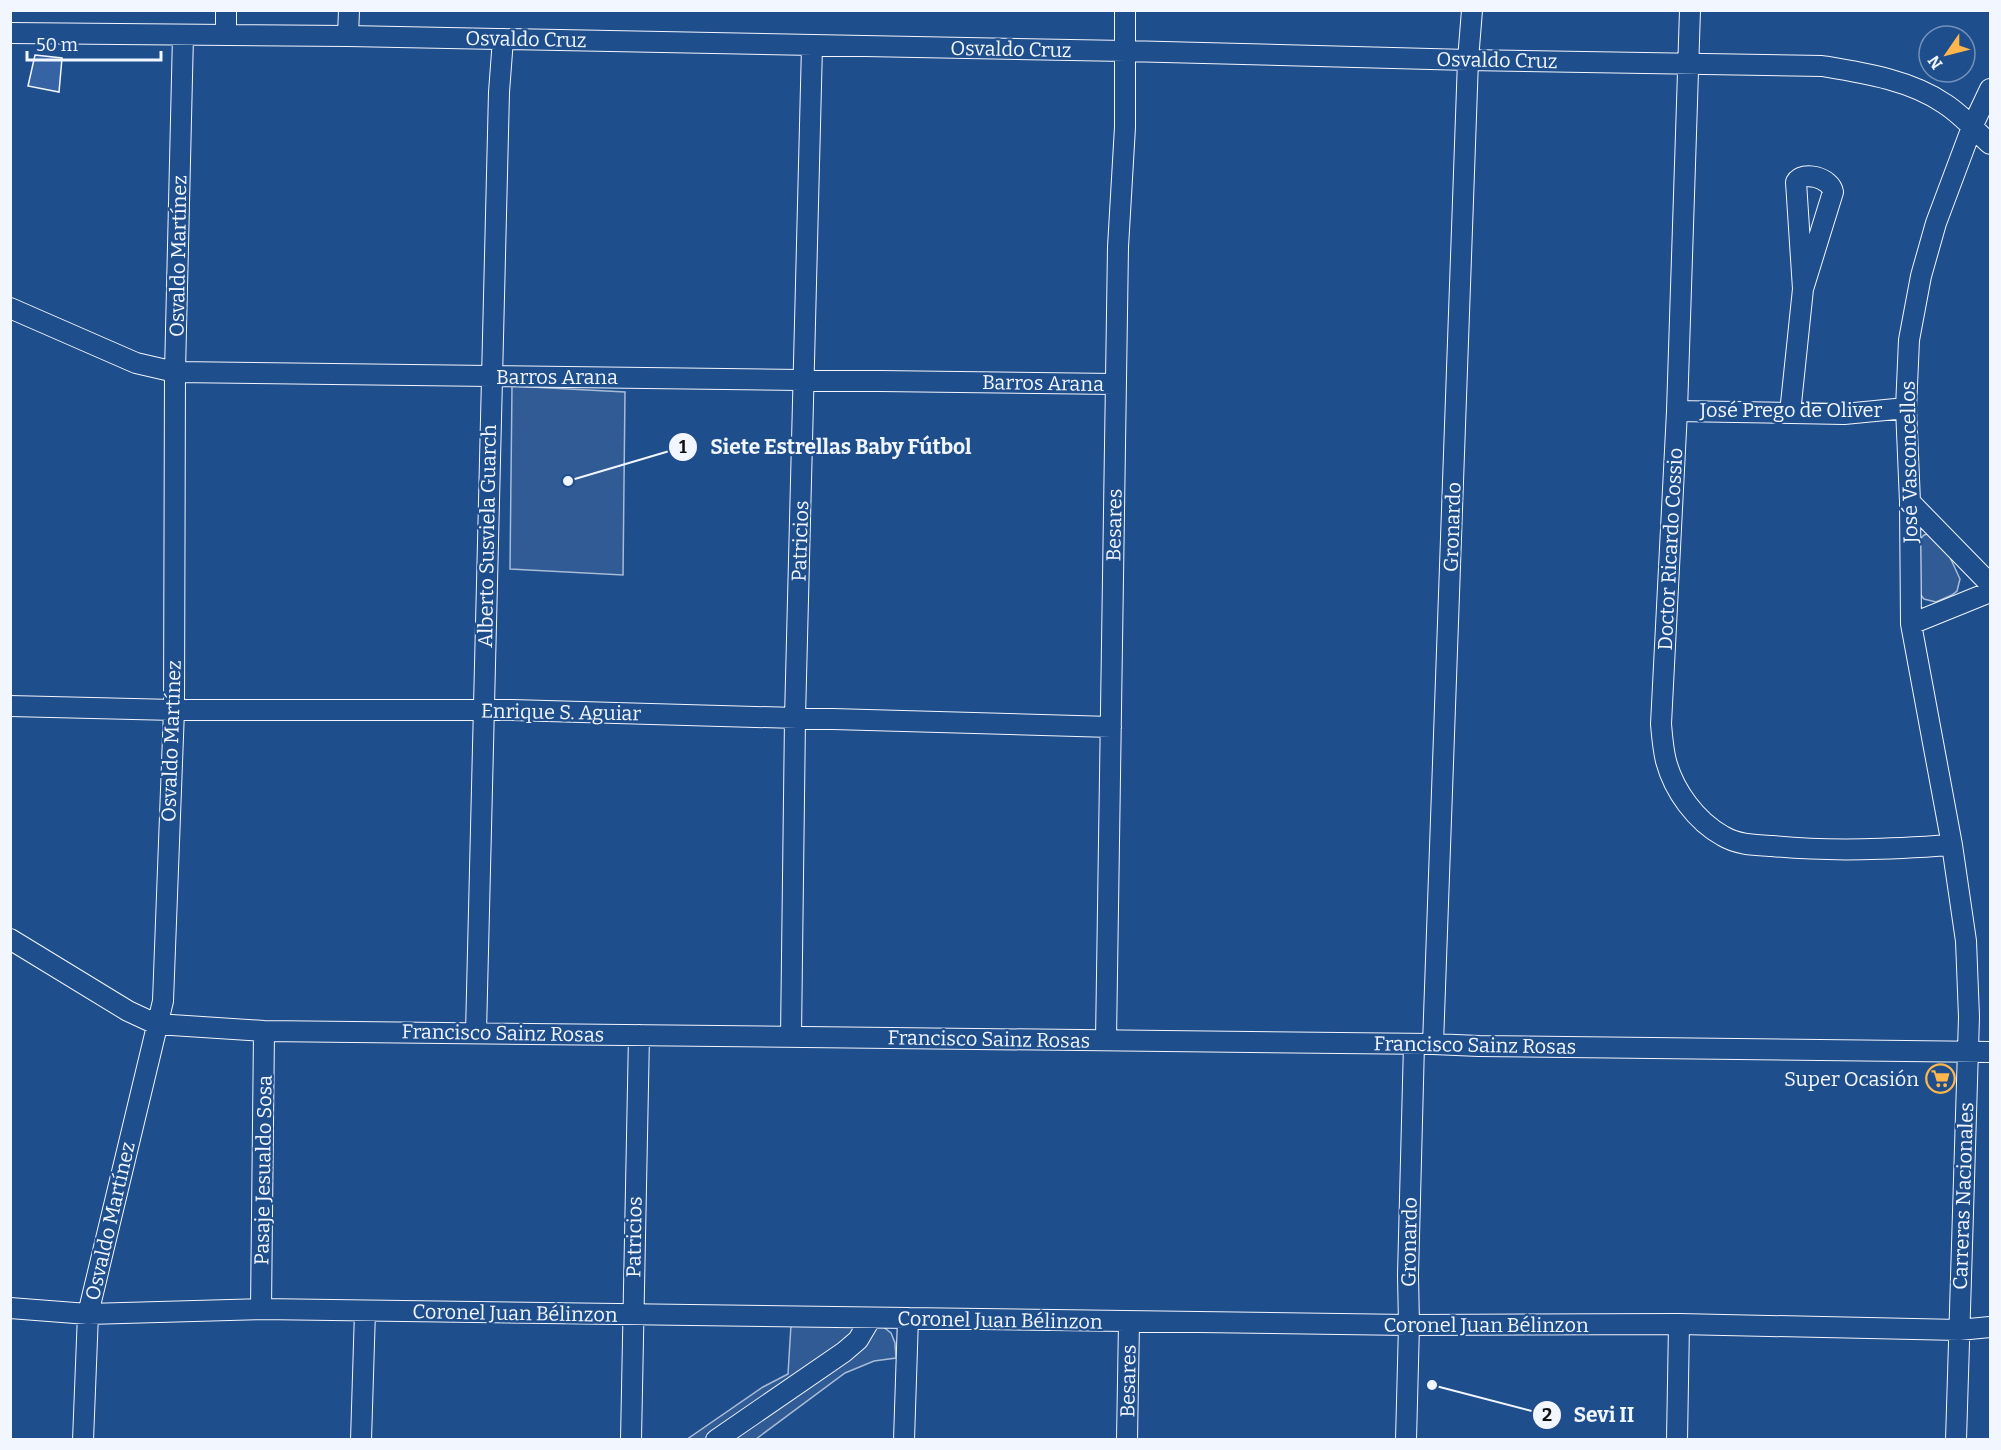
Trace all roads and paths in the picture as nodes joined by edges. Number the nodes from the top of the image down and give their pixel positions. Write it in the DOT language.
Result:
graph roads {
  1 [pos="226,10"];
  2 [pos="349,10"];
  3 [pos="1125,10"];
  4 [pos="1472,10"];
  5 [pos="1690,10"];
  6 [pos="10,33"];
  7 [pos="183,34"];
  8 [pos="226,34"];
  9 [pos="348,36"];
  10 [pos="503,39"];
  11 [pos="812,46"];
  12 [pos="1125,51"];
  13 [pos="1468,60"];
  14 [pos="1688,63"];
  15 [pos="1990,89"];
  16 [pos="1972,127"];
  17 [pos="1990,144"];
  18 [pos="1803,289"];
  19 [pos="10,308"];
  20 [pos="175,372"];
  21 [pos="491,377"];
  22 [pos="805,379"];
  23 [pos="1116,384"];
  24 [pos="1906,408"];
  25 [pos="1677,411"];
  26 [pos="1790,413"];
  27 [pos="1910,502"];
  28 [pos="1990,584"];
  29 [pos="1990,592"];
  30 [pos="1911,624"];
  31 [pos="10,706"];
  32 [pos="174,710"];
  33 [pos="483,710"];
  34 [pos="795,718"];
  35 [pos="1111,727"];
  36 [pos="1952,845"];
  37 [pos="10,939"];
  38 [pos="156,1024"];
  39 [pos="264,1031"];
  40 [pos="476,1033"];
  41 [pos="639,1035"];
  42 [pos="791,1036"];
  43 [pos="1106,1040"];
  44 [pos="1424,1044"];
  45 [pos="1967,1052"];
  46 [pos="1990,1052"];
  47 [pos="10,1308"];
  48 [pos="261,1309"];
  49 [pos="366,1311"];
  50 [pos="88,1314"];
  51 [pos="633,1315"];
  52 [pos="871,1318"];
  53 [pos="908,1318"];
  54 [pos="1129,1322"];
  55 [pos="1679,1324"];
  56 [pos="1409,1325"];
  57 [pos="1990,1327"];
  58 [pos="1959,1330"];
  59 [pos="83,1440"];
  60 [pos="361,1440"];
  61 [pos="631,1440"];
  62 [pos="716,1440"];
  63 [pos="904,1440"];
  64 [pos="1126,1440"];
  65 [pos="1406,1440"];
  66 [pos="1677,1440"];
  67 [pos="1956,1440"];
  1 -- 8 [label="street"];
  2 -- 9 [label="street"];
  3 -- 12 [label="street, Besares"];
  4 -- 13 [label="street, Gronardo"];
  5 -- 14 [label="street, Doctor Ricardo Cossio"];
  6 -- 7 [label="street, Osvaldo Cruz"];
  7 -- 8 [label="street, Osvaldo Cruz"];
  7 -- 20 [label="street, Osvaldo Martínez"];
  8 -- 9 [label="street, Osvaldo Cruz"];
  9 -- 10 [label="street, Osvaldo Cruz"];
  10 -- 11 [label="street, Osvaldo Cruz"];
  10 -- 21 [label="street, Alberto Susviela Guarch"];
  11 -- 12 [label="street, Osvaldo Cruz"];
  11 -- 22 [label="street, Patricios"];
  12 -- 13 [label="street, Osvaldo Cruz"];
  12 -- 23 [label="street, Besares"];
  13 -- 14 [label="street, Osvaldo Cruz"];
  13 -- 44 [label="street, Gronardo"];
  14 -- 16 [label="street, Osvaldo Cruz"];
  14 -- 25 [label="street, Doctor Ricardo Cossio"];
  15 -- 16 [label="street, José Vasconcellos"];
  16 -- 17 [label="street, Osvaldo Cruz"];
  16 -- 24 [label="street, José Vasconcellos"];
  18 -- 18 [label="street"];
  18 -- 26 [label="street"];
  19 -- 20 [label="street, Barros Arana"];
  20 -- 21 [label="street, Barros Arana"];
  20 -- 32 [label="street, Osvaldo Martínez"];
  21 -- 22 [label="street, Barros Arana"];
  21 -- 33 [label="street, Alberto Susviela Guarch"];
  22 -- 23 [label="street, Barros Arana"];
  22 -- 34 [label="street, Patricios"];
  23 -- 35 [label="street, Besares"];
  24 -- 26 [label="street, José Prego de Oliver"];
  24 -- 27 [label="street, José Vasconcellos"];
  25 -- 26 [label="street, José Prego de Oliver"];
  25 -- 36 [label="street, Doctor Ricardo Cossio"];
  27 -- 28 [label="street"];
  27 -- 30 [label="street, José Vasconcellos"];
  29 -- 30 [label="street"];
  30 -- 36 [label="street, José Vasconcellos"];
  31 -- 32 [label="street, Enrique S. Aguiar"];
  32 -- 33 [label="street, Enrique S. Aguiar"];
  32 -- 38 [label="street, Osvaldo Martínez"];
  33 -- 34 [label="street, Enrique S. Aguiar"];
  33 -- 40 [label="street, Alberto Susviela Guarch"];
  34 -- 35 [label="street, Enrique S. Aguiar"];
  34 -- 42 [label="street, Patricios"];
  35 -- 43 [label="street, Besares"];
  36 -- 45 [label="street, Carreras Nacionales"];
  37 -- 38 [label="street, Francisco Sainz Rosas"];
  38 -- 39 [label="street, Francisco Sainz Rosas"];
  38 -- 50 [label="street, Osvaldo Martínez"];
  39 -- 40 [label="street, Francisco Sainz Rosas"];
  39 -- 48 [label="street, Pasaje Jesualdo Sosa"];
  40 -- 41 [label="street, Francisco Sainz Rosas"];
  41 -- 42 [label="street, Francisco Sainz Rosas"];
  41 -- 51 [label="street, Patricios"];
  42 -- 43 [label="street, Francisco Sainz Rosas"];
  43 -- 44 [label="street, Francisco Sainz Rosas"];
  44 -- 45 [label="street, Francisco Sainz Rosas"];
  44 -- 56 [label="street, Gronardo"];
  45 -- 46 [label="street, Francisco Sainz Rosas"];
  45 -- 58 [label="street, Carreras Nacionales"];
  47 -- 50 [label="street, Coronel Juan Bélinzon"];
  48 -- 49 [label="street, Coronel Juan Bélinzon"];
  48 -- 50 [label="street, Coronel Juan Bélinzon"];
  49 -- 51 [label="street, Coronel Juan Bélinzon"];
  49 -- 60 [label="street"];
  50 -- 59 [label="street, Osvaldo Martínez"];
  51 -- 52 [label="street, Coronel Juan Bélinzon"];
  51 -- 61 [label="street, Patricios"];
  52 -- 53 [label="street, Coronel Juan Bélinzon"];
  52 -- 62 [label="street"];
  53 -- 54 [label="street, Coronel Juan Bélinzon"];
  53 -- 63 [label="street"];
  54 -- 56 [label="street, Coronel Juan Bélinzon"];
  54 -- 64 [label="street, Besares"];
  55 -- 56 [label="street, Coronel Juan Bélinzon"];
  55 -- 58 [label="street, Coronel Juan Bélinzon"];
  55 -- 66 [label="street"];
  56 -- 65 [label="street, Gronardo"];
  57 -- 58 [label="street, Coronel Juan Bélinzon"];
  58 -- 67 [label="street, Carreras Nacionales"];
}
